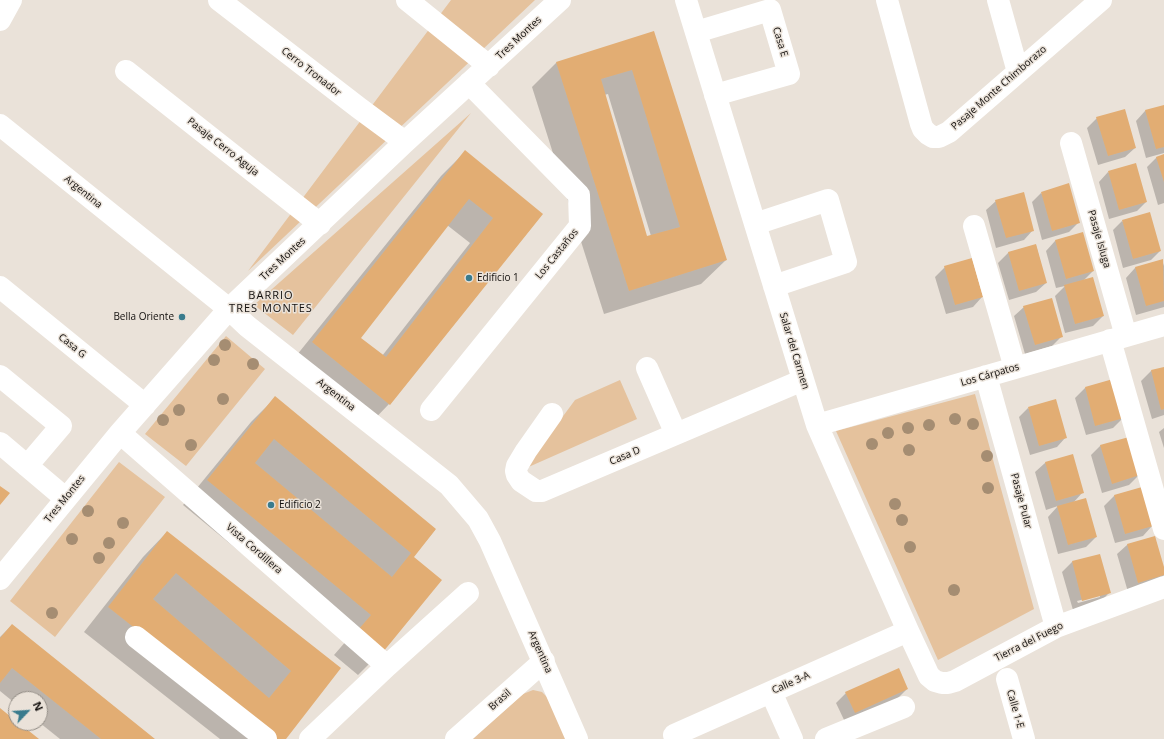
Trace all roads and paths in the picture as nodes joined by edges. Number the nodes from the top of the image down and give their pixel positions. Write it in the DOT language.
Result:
graph roads {
  1 [pos="11,0"];
  2 [pos="219,0"];
  3 [pos="407,0"];
  4 [pos="560,0"];
  5 [pos="686,0"];
  6 [pos="887,0"];
  7 [pos="998,0"];
  8 [pos="1101,0"];
  9 [pos="0,20"];
  10 [pos="696,32"];
  11 [pos="489,66"];
  12 [pos="126,71"];
  13 [pos="1018,72"];
  14 [pos="469,83"];
  15 [pos="715,96"];
  16 [pos="0,125"];
  17 [pos="405,142"];
  18 [pos="1071,143"];
  19 [pos="320,224"];
  20 [pos="755,224"];
  21 [pos="974,226"];
  22 [pos="774,286"];
  23 [pos="0,288"];
  24 [pos="228,309"];
  25 [pos="1164,325"];
  26 [pos="1118,338"];
  27 [pos="647,368"];
  28 [pos="1015,368"];
  29 [pos="0,376"];
  30 [pos="986,376"];
  31 [pos="803,380"];
  32 [pos="145,405"];
  33 [pos="431,410"];
  34 [pos="552,414"];
  35 [pos="817,425"];
  36 [pos="120,433"];
  37 [pos="676,434"];
  38 [pos="0,443"];
  39 [pos="27,466"];
  40 [pos="65,498"];
  41 [pos="1164,529"];
  42 [pos="0,579"];
  43 [pos="1164,587"];
  44 [pos="468,593"];
  45 [pos="1056,627"];
  46 [pos="908,631"];
  47 [pos="136,637"];
  48 [pos="544,661"];
  49 [pos="387,666"];
  50 [pos="1007,678"];
  51 [pos="942,683"];
  52 [pos="771,692"];
  53 [pos="904,707"];
  54 [pos="674,735"];
  55 [pos="266,739"];
  56 [pos="310,739"];
  57 [pos="456,739"];
  58 [pos="577,739"];
  59 [pos="792,739"];
  60 [pos="826,739"];
  61 [pos="1024,739"];
  1 -- 9 [label="street"];
  2 -- 17 [label="street, Cerro Tronador"];
  3 -- 11 [label="street"];
  4 -- 11 [label="street, Tres Montes"];
  5 -- 10 [label="street, Salar del Carmen"];
  6 -- 13 [label="street, Pasaje Monte Chimborazo"];
  7 -- 13 [label="street"];
  8 -- 13 [label="street, Pasaje Monte Chimborazo"];
  10 -- 15 [label="street, Salar del Carmen"];
  10 -- 15 [label="street, Casa E"];
  11 -- 14 [label="street, Tres Montes"];
  12 -- 19 [label="street, Pasaje Cerro Aguja"];
  14 -- 17 [label="street, Tres Montes"];
  14 -- 33 [label="street, Los Castaños"];
  15 -- 20 [label="street, Salar del Carmen"];
  16 -- 24 [label="street, Argentina"];
  17 -- 19 [label="street, Tres Montes"];
  18 -- 26 [label="street, Pasaje Isluga"];
  19 -- 24 [label="street, Tres Montes"];
  20 -- 22 [label="street, Salar del Carmen"];
  20 -- 22 [label="street"];
  21 -- 28 [label="street"];
  22 -- 31 [label="street, Salar del Carmen"];
  23 -- 32 [label="street, Casa G"];
  24 -- 32 [label="street, Tres Montes"];
  24 -- 48 [label="street, Argentina"];
  25 -- 26 [label="street, Los Cárpatos"];
  26 -- 28 [label="street, Los Cárpatos"];
  26 -- 41 [label="street, Pasaje Isluga"];
  27 -- 37 [label="street"];
  28 -- 30 [label="street, Los Cárpatos"];
  29 -- 39 [label="street"];
  30 -- 35 [label="street, Los Cárpatos"];
  30 -- 45 [label="street, Pasaje Pular"];
  31 -- 35 [label="street, Salar del Carmen"];
  31 -- 37 [label="street, Casa D"];
  32 -- 36 [label="street, Tres Montes"];
  34 -- 37 [label="street, Casa D"];
  35 -- 46 [label="street, Salar del Carmen"];
  36 -- 40 [label="street, Tres Montes"];
  36 -- 49 [label="street, Vista Cordillera"];
  38 -- 39 [label="street"];
  39 -- 40 [label="street"];
  40 -- 42 [label="street, Tres Montes"];
  43 -- 45 [label="street, Tierra del Fuego"];
  44 -- 49 [label="street"];
  45 -- 51 [label="street, Tierra del Fuego"];
  46 -- 51 [label="street, Salar del Carmen"];
  46 -- 52 [label="street, Calle 3-A"];
  47 -- 55 [label="street"];
  48 -- 57 [label="street, Brasil"];
  48 -- 58 [label="street, Argentina"];
  49 -- 56 [label="street"];
  50 -- 61 [label="street, Calle 1-E"];
  52 -- 54 [label="street, Calle 3-A"];
  52 -- 59 [label="street"];
  53 -- 60 [label="street"];
}
